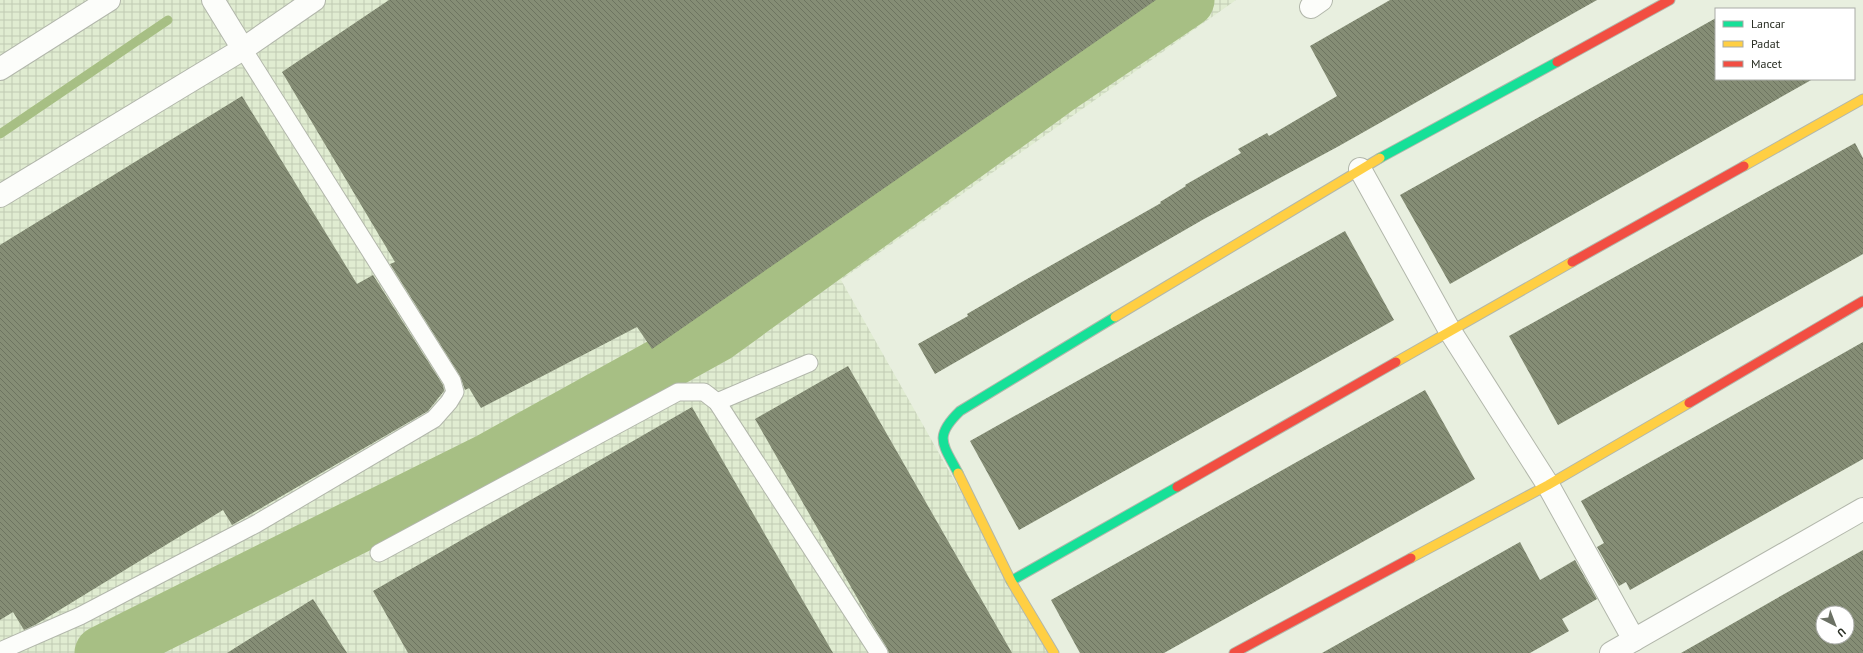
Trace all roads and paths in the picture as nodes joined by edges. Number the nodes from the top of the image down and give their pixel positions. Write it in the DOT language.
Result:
graph roads {
  1 [pos="109,0"];
  2 [pos="213,0"];
  3 [pos="314,0"];
  4 [pos="1670,0"];
  5 [pos="243,49"];
  6 [pos="0,69"];
  7 [pos="1863,99"];
  8 [pos="1360,169"];
  9 [pos="0,196"];
  10 [pos="1863,301"];
  11 [pos="1450,331"];
  12 [pos="809,363"];
  13 [pos="717,402"];
  14 [pos="1548,485"];
  15 [pos="1863,509"];
  16 [pos="379,553"];
  17 [pos="1011,581"];
  18 [pos="1634,640"];
  19 [pos="0,651"];
  20 [pos="879,653"];
  21 [pos="1054,653"];
  22 [pos="1234,653"];
  23 [pos="1611,653"];
  1 -- 6 [label="street"];
  2 -- 5 [label="street"];
  3 -- 5 [label="street"];
  4 -- 8 [label="street"];
  5 -- 9 [label="street"];
  5 -- 19 [label="lane"];
  7 -- 11 [label="street"];
  8 -- 11 [label="street"];
  8 -- 17 [label="street"];
  10 -- 14 [label="street"];
  11 -- 14 [label="street"];
  11 -- 17 [label="street"];
  12 -- 13 [label="lane"];
  13 -- 16 [label="lane"];
  13 -- 20 [label="lane"];
  14 -- 18 [label="street"];
  14 -- 22 [label="street"];
  15 -- 18 [label="street"];
  17 -- 21 [label="street"];
  18 -- 23 [label="street"];
}
